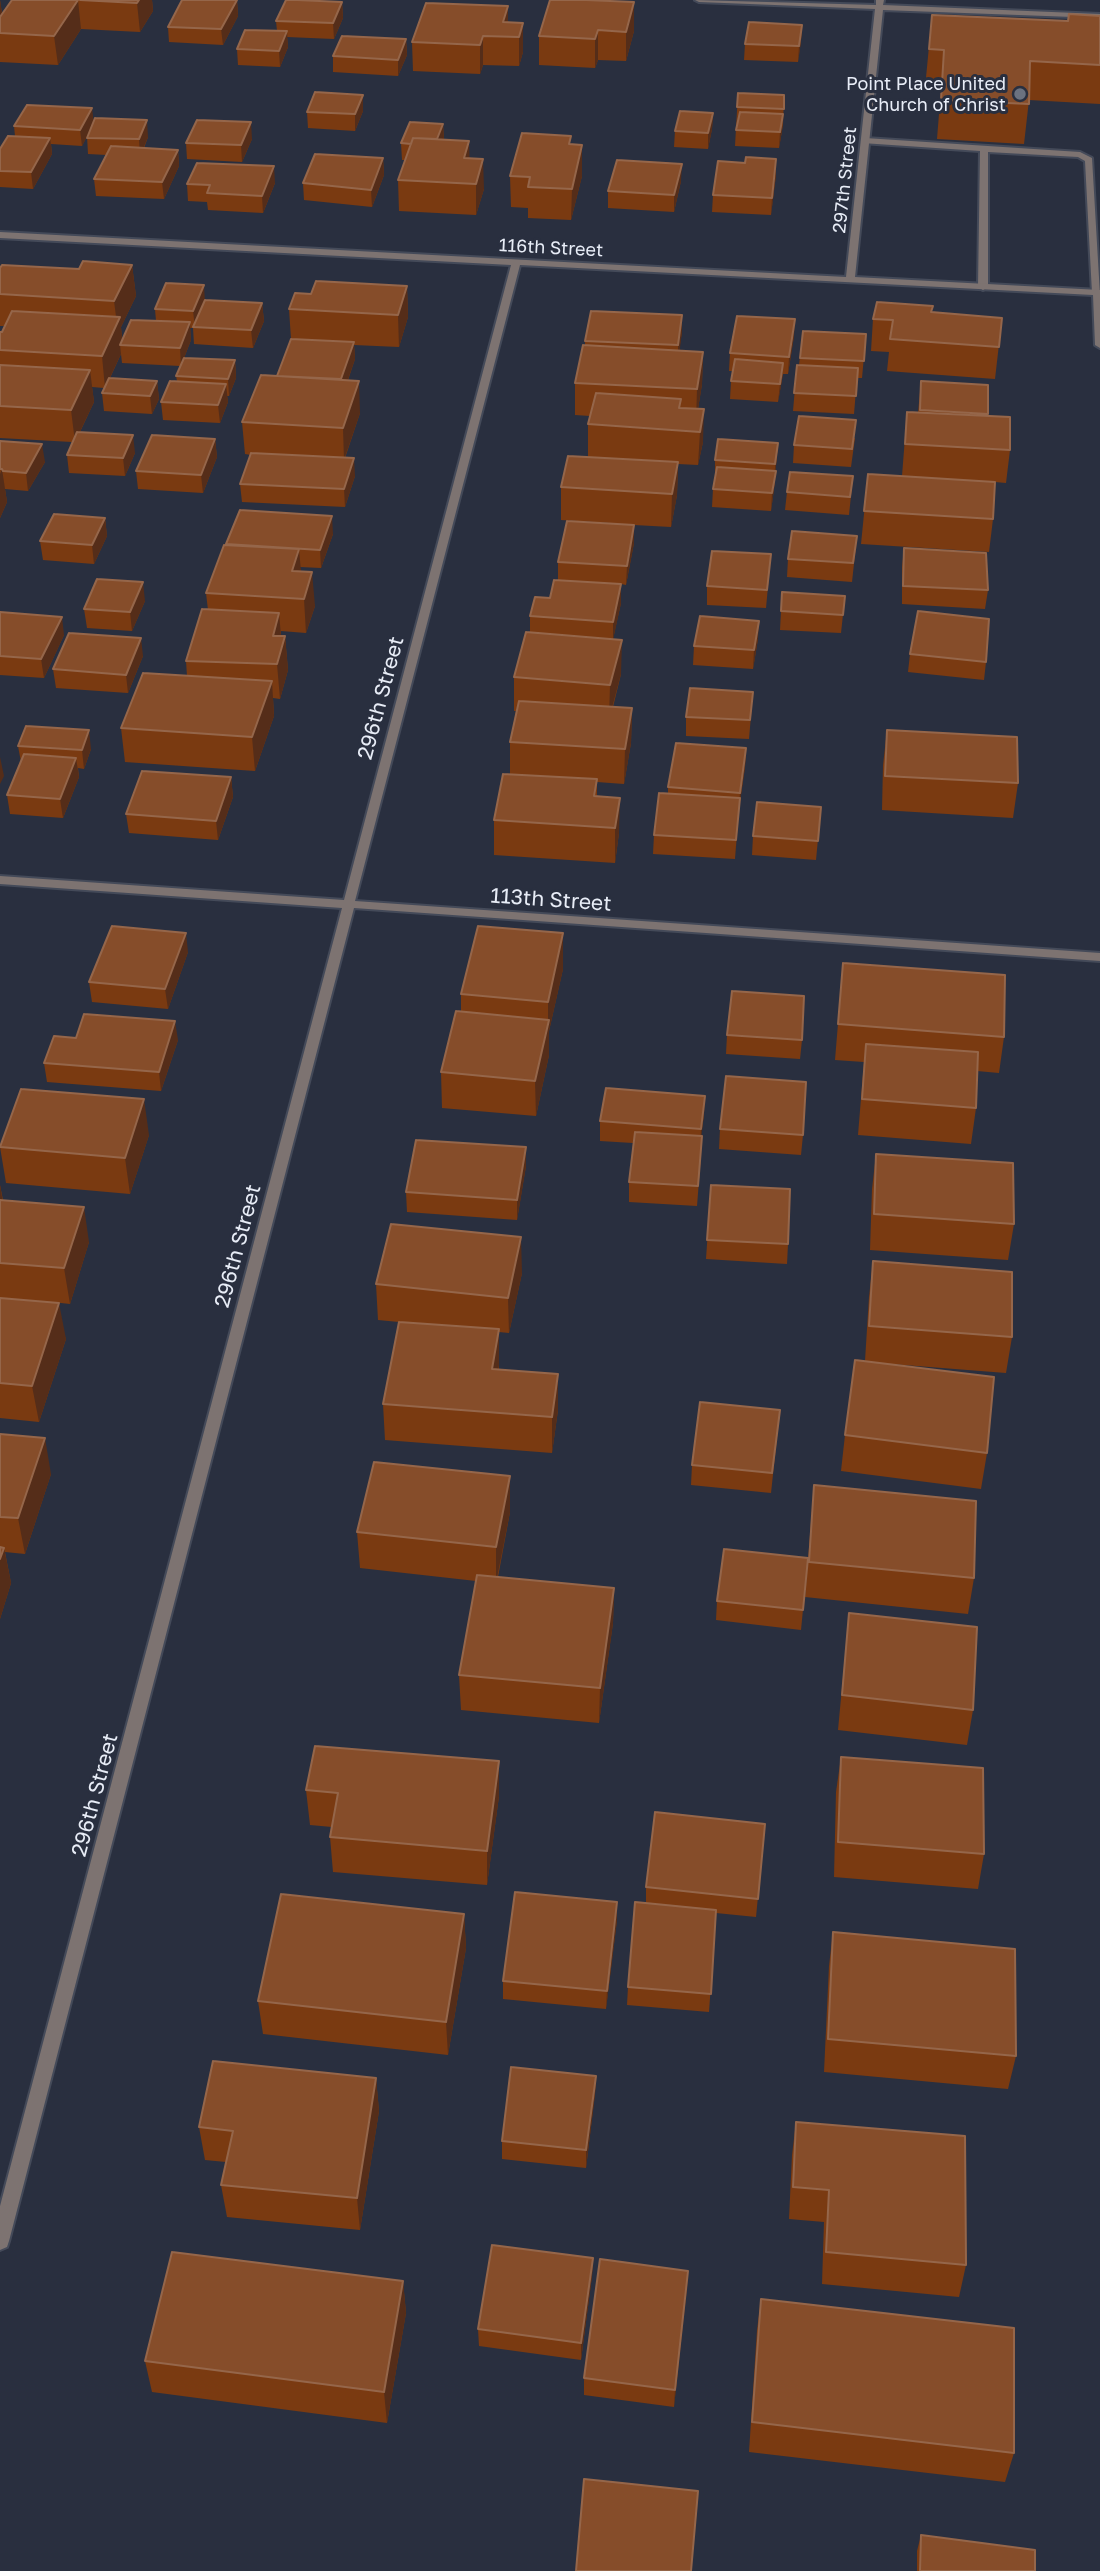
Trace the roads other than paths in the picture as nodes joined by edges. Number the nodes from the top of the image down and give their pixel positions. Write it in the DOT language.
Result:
graph roads {
  1 [pos="699,0"];
  2 [pos="880,4"];
  3 [pos="1100,16"];
  4 [pos="865,141"];
  5 [pos="984,149"];
  6 [pos="0,235"];
  7 [pos="516,262"];
  8 [pos="850,280"];
  9 [pos="983,287"];
  10 [pos="1099,293"];
  11 [pos="1100,345"];
  12 [pos="0,880"];
  13 [pos="349,905"];
  14 [pos="1100,957"];
  15 [pos="0,2242"];
  1 -- 2 [label="street"];
  2 -- 3 [label="street"];
  2 -- 4 [label="street, 297th Street"];
  4 -- 5 [label="street"];
  4 -- 8 [label="street, 297th Street"];
  5 -- 9 [label="street"];
  5 -- 10 [label="street"];
  6 -- 7 [label="street, 116th Street"];
  7 -- 8 [label="street, 116th Street"];
  7 -- 13 [label="street, 296th Street"];
  8 -- 9 [label="street, 116th Street"];
  9 -- 10 [label="street, 116th Street"];
  10 -- 11 [label="street"];
  12 -- 13 [label="street, 113th Street"];
  13 -- 14 [label="street, 113th Street"];
  13 -- 15 [label="street, 296th Street"];
}
